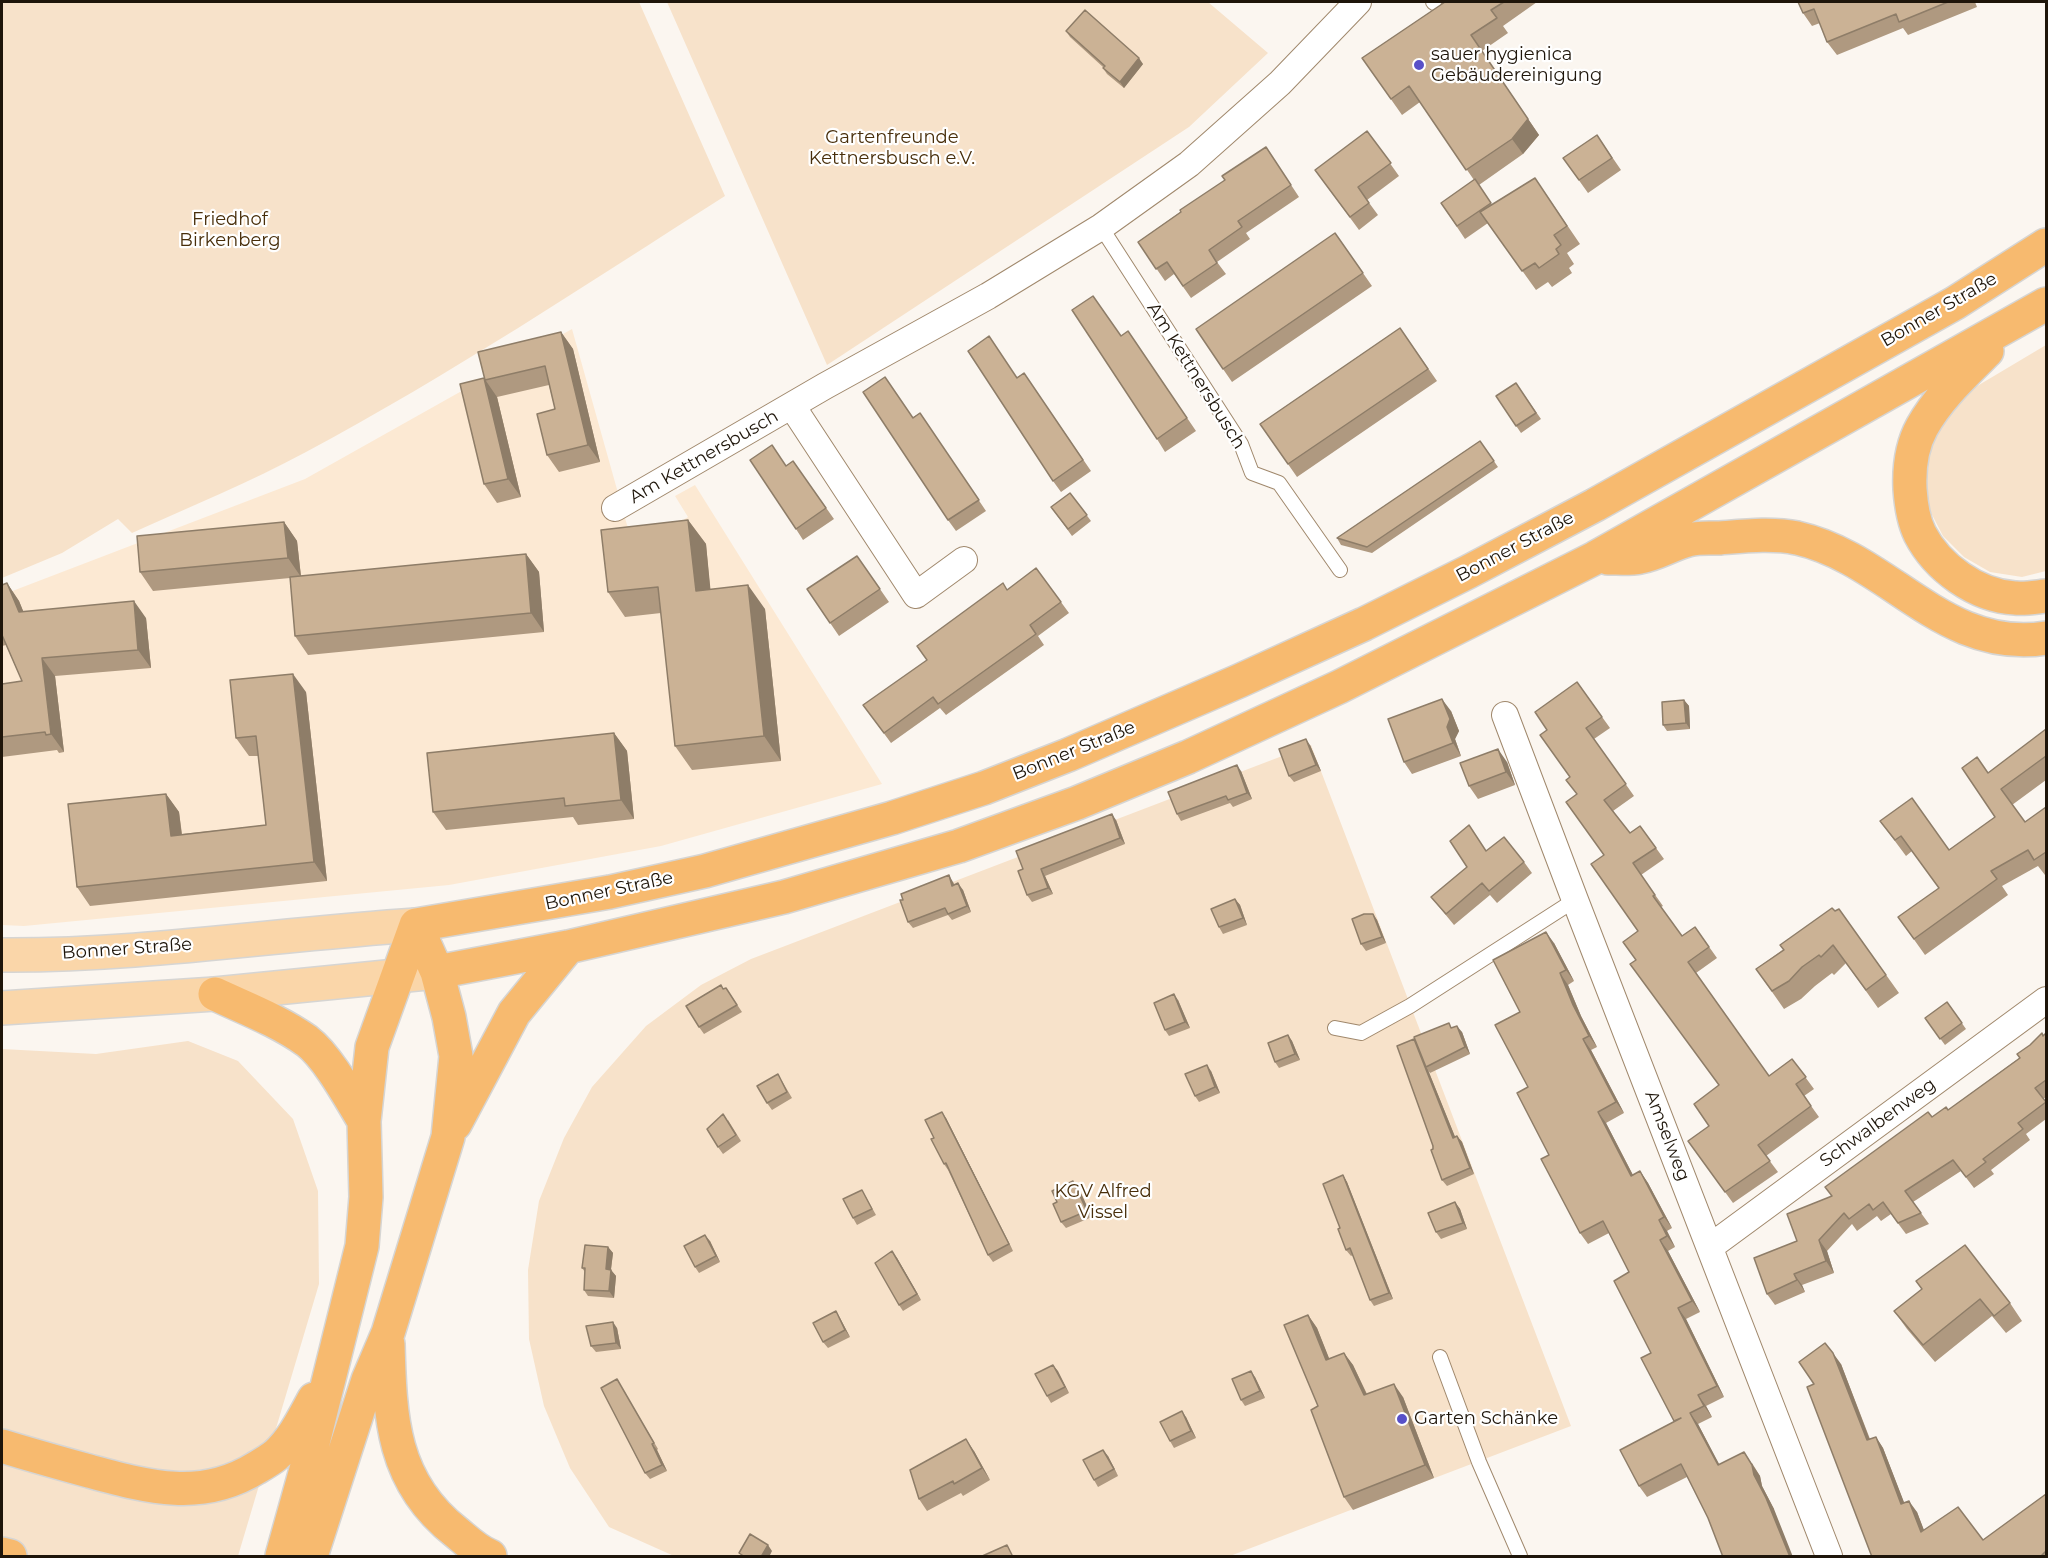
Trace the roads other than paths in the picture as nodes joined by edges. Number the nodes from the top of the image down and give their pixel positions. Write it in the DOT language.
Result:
graph roads {
  1 [pos="1358,2"];
  2 [pos="1101,227"];
  3 [pos="2046,245"];
  4 [pos="2046,304"];
  5 [pos="2016,322"];
  6 [pos="792,406"];
  7 [pos="615,508"];
  8 [pos="1595,558"];
  9 [pos="964,560"];
  10 [pos="1341,570"];
  11 [pos="2046,596"];
  12 [pos="2046,638"];
  13 [pos="1505,715"];
  14 [pos="1575,900"];
  15 [pos="402,926"];
  16 [pos="568,947"];
  17 [pos="2,955"];
  18 [pos="436,972"];
  19 [pos="398,977"];
  20 [pos="215,994"];
  21 [pos="2046,1000"];
  22 [pos="2,1008"];
  23 [pos="1335,1028"];
  24 [pos="364,1121"];
  25 [pos="448,1137"];
  26 [pos="1710,1247"];
  27 [pos="388,1333"];
  28 [pos="1440,1357"];
  29 [pos="334,1363"];
  30 [pos="2,1446"];
  31 [pos="2,1554"];
  32 [pos="293,1554"];
  33 [pos="10,1557"];
  34 [pos="490,1557"];
  35 [pos="1520,1557"];
  36 [pos="1829,1557"];
  1 -- 2 [label="street, Am Kettnersbusch"];
  2 -- 6 [label="street, Am Kettnersbusch"];
  2 -- 10 [label="lane, Am Kettnersbusch"];
  3 -- 15 [label="highway, Bonner Straße"];
  4 -- 5 [label="highway"];
  5 -- 8 [label="highway"];
  5 -- 11 [label="highway"];
  6 -- 7 [label="street, Am Kettnersbusch"];
  6 -- 9 [label="street, Am Kettnersbusch"];
  8 -- 12 [label="highway"];
  8 -- 16 [label="highway"];
  13 -- 14 [label="street, Amselweg"];
  14 -- 23 [label="lane"];
  14 -- 26 [label="street, Amselweg"];
  15 -- 17 [label="main road, Bonner Straße"];
  15 -- 18 [label="highway"];
  15 -- 19 [label="highway"];
  16 -- 18 [label="highway"];
  16 -- 25 [label="highway"];
  18 -- 19 [label="main road"];
  18 -- 25 [label="highway"];
  19 -- 20 [label="main road"];
  19 -- 24 [label="highway"];
  20 -- 22 [label="main road"];
  20 -- 24 [label="highway"];
  21 -- 26 [label="street, Schwalbenweg"];
  24 -- 29 [label="highway"];
  25 -- 27 [label="highway"];
  26 -- 36 [label="street, Amselweg"];
  27 -- 32 [label="highway"];
  27 -- 34 [label="highway"];
  28 -- 35 [label="lane"];
  29 -- 30 [label="highway"];
  29 -- 32 [label="highway"];
  31 -- 33 [label="highway"];
}
